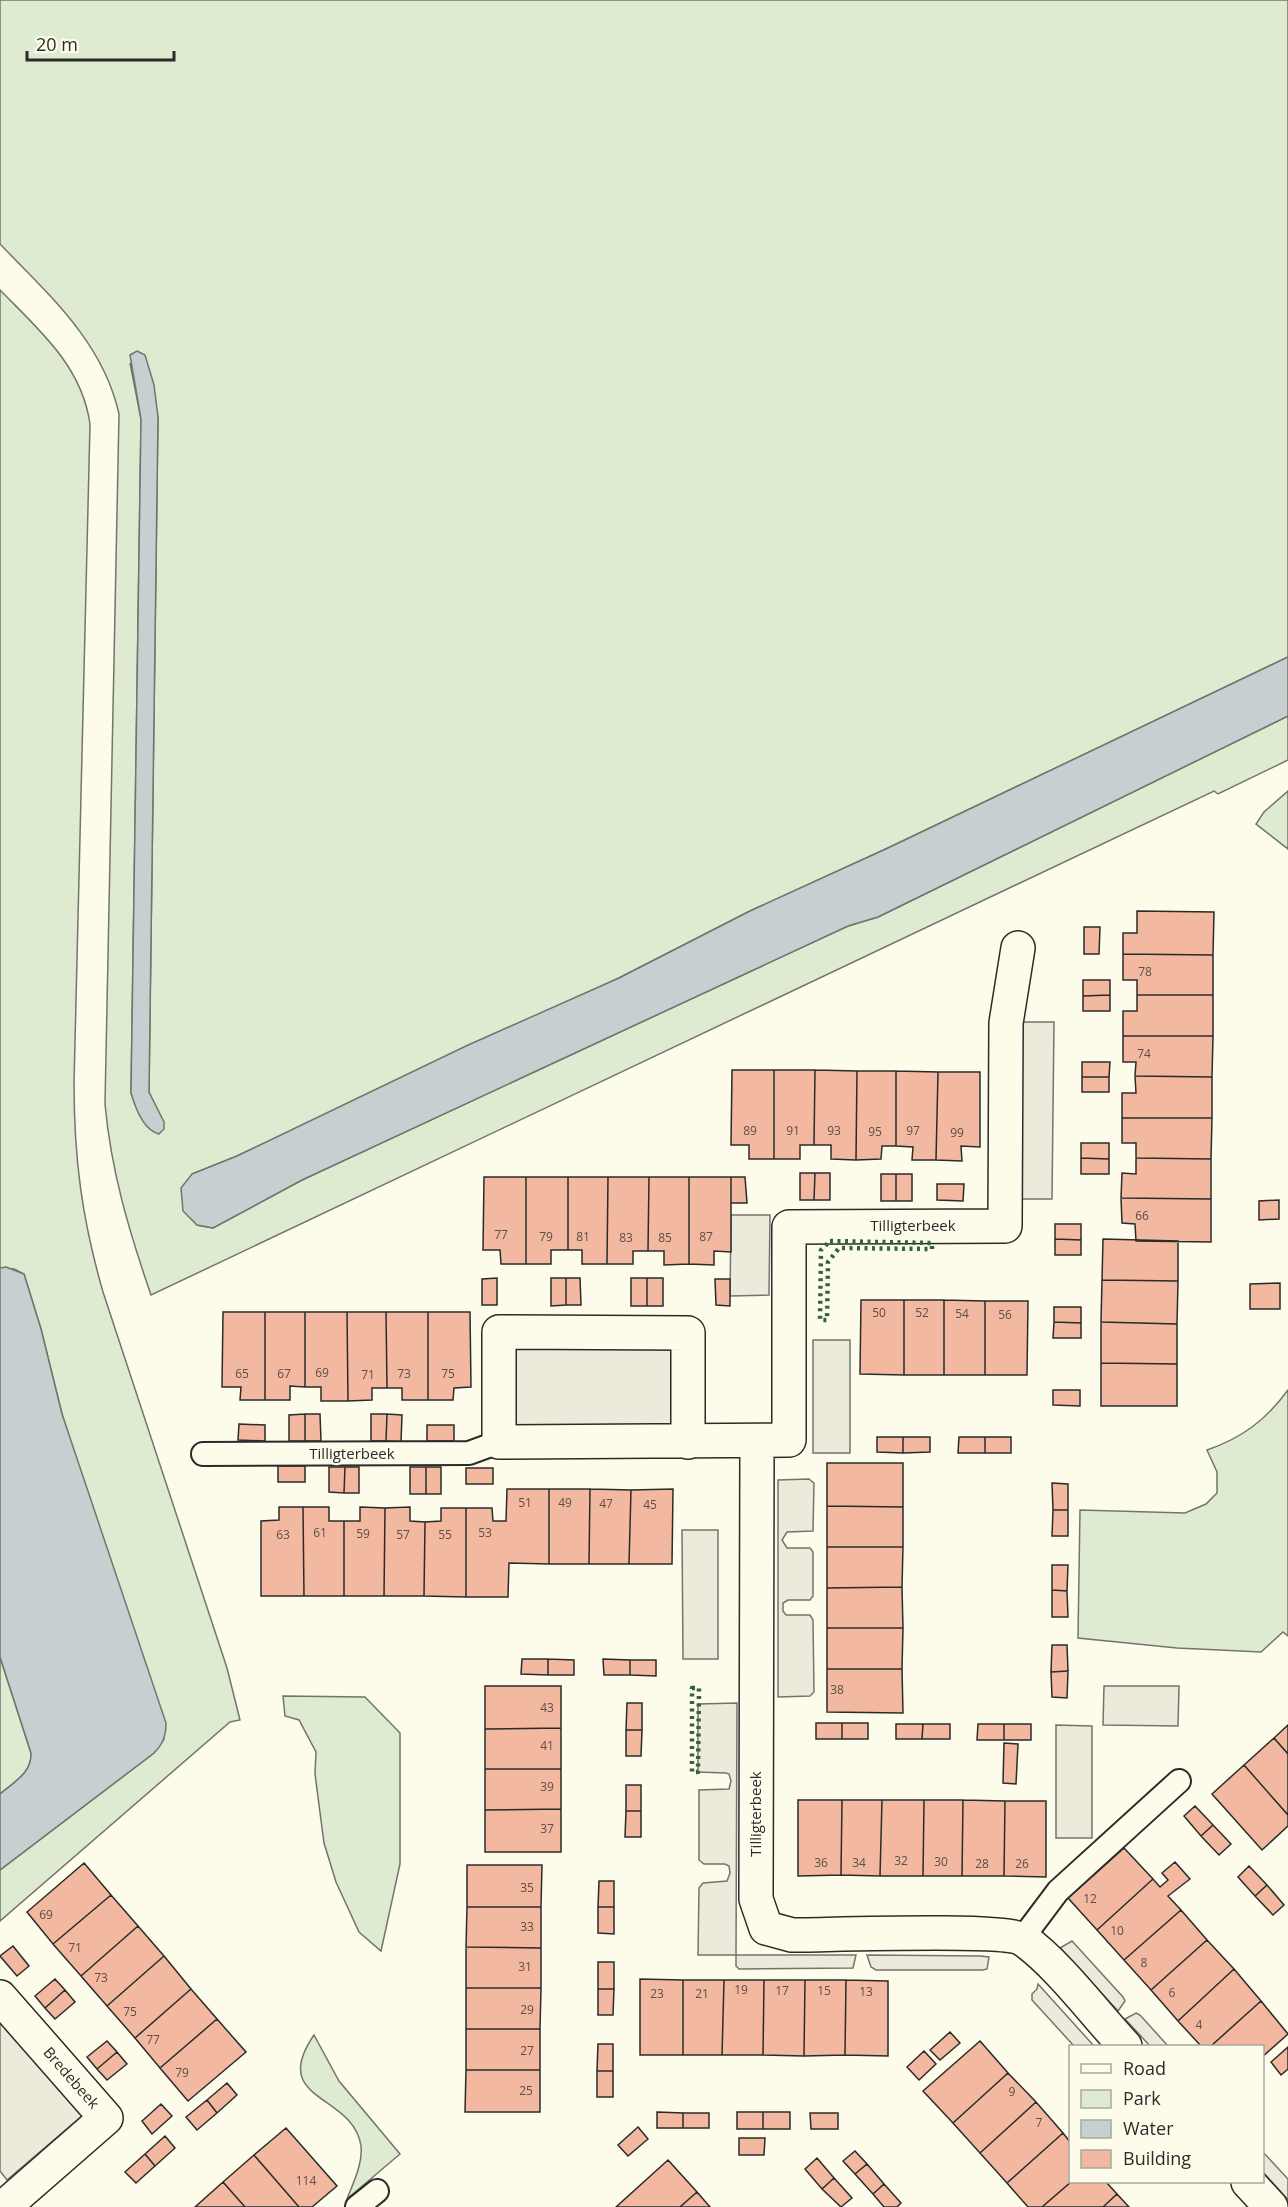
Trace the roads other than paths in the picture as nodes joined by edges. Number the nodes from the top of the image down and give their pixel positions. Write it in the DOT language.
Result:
graph roads {
  1 [pos="1018,948"];
  2 [pos="757,1441"];
  3 [pos="499,1442"];
  4 [pos="688,1442"];
  5 [pos="203,1454"];
  6 [pos="1179,1781"];
  7 [pos="1022,1939"];
  8 [pos="0,1997"];
  9 [pos="1124,2045"];
  10 [pos="1250,2183"];
  11 [pos="377,2191"];
  12 [pos="5,2200"];
  13 [pos="357,2207"];
  14 [pos="1271,2207"];
  1 -- 2 [label="street, Tilligterbeek"];
  2 -- 4 [label="street, Tilligterbeek"];
  2 -- 7 [label="street, Tilligterbeek"];
  3 -- 4 [label="street, Tilligterbeek"];
  3 -- 4 [label="street"];
  3 -- 5 [label="lane, Tilligterbeek"];
  6 -- 7 [label="lane"];
  7 -- 9 [label="street"];
  8 -- 12 [label="street, Bredebeek"];
  10 -- 14 [label="street"];
  11 -- 13 [label="lane"];
}
